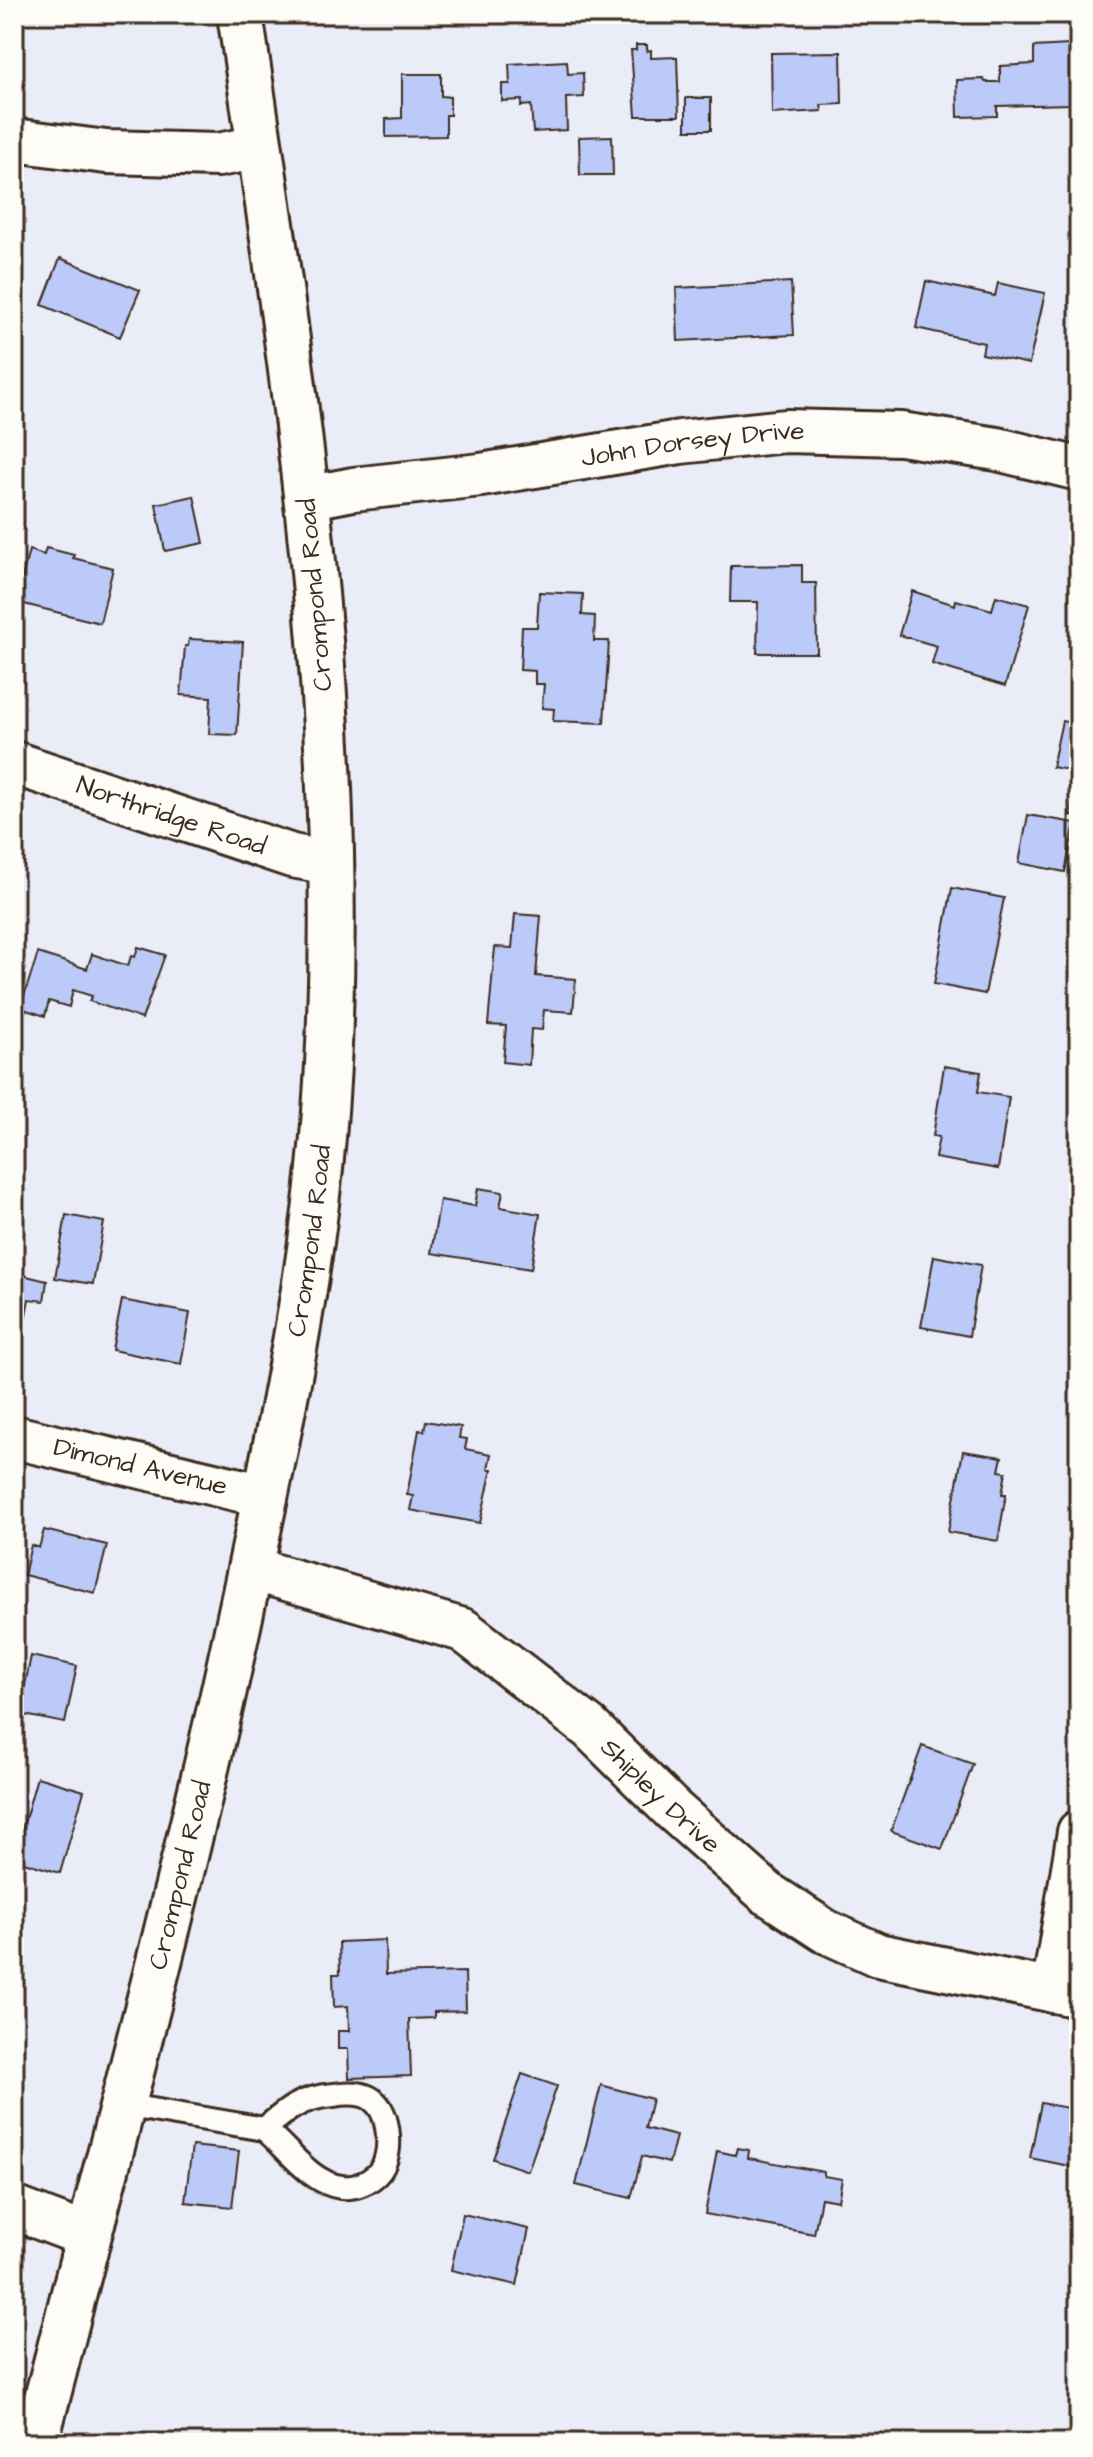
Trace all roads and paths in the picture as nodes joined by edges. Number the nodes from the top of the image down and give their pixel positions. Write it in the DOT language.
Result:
graph roads {
  1 [pos="240,14"];
  2 [pos="14,140"];
  3 [pos="260,147"];
  4 [pos="1079,469"];
  5 [pos="307,498"];
  6 [pos="14,763"];
  7 [pos="331,863"];
  8 [pos="14,1437"];
  9 [pos="265,1496"];
  10 [pos="252,1569"];
  11 [pos="1079,1832"];
  12 [pos="1066,1994"];
  13 [pos="123,2105"];
  14 [pos="264,2129"];
  15 [pos="14,2208"];
  16 [pos="88,2236"];
  17 [pos="35,2443"];
  1 -- 3 [label="main road, Crompond Road"];
  2 -- 3 [label="street"];
  3 -- 5 [label="main road, Crompond Road"];
  4 -- 5 [label="street, John Dorsey Drive"];
  5 -- 7 [label="main road, Crompond Road"];
  6 -- 7 [label="street, Northridge Road"];
  7 -- 9 [label="main road, Crompond Road"];
  8 -- 9 [label="street, Dimond Avenue"];
  9 -- 10 [label="main road, Crompond Road"];
  10 -- 12 [label="street, Shipley Drive"];
  10 -- 13 [label="main road, Crompond Road"];
  11 -- 12 [label="street"];
  13 -- 14 [label="lane"];
  13 -- 16 [label="main road, Crompond Road"];
  14 -- 14 [label="lane"];
  15 -- 16 [label="street"];
  16 -- 17 [label="main road, Crompond Road"];
}
